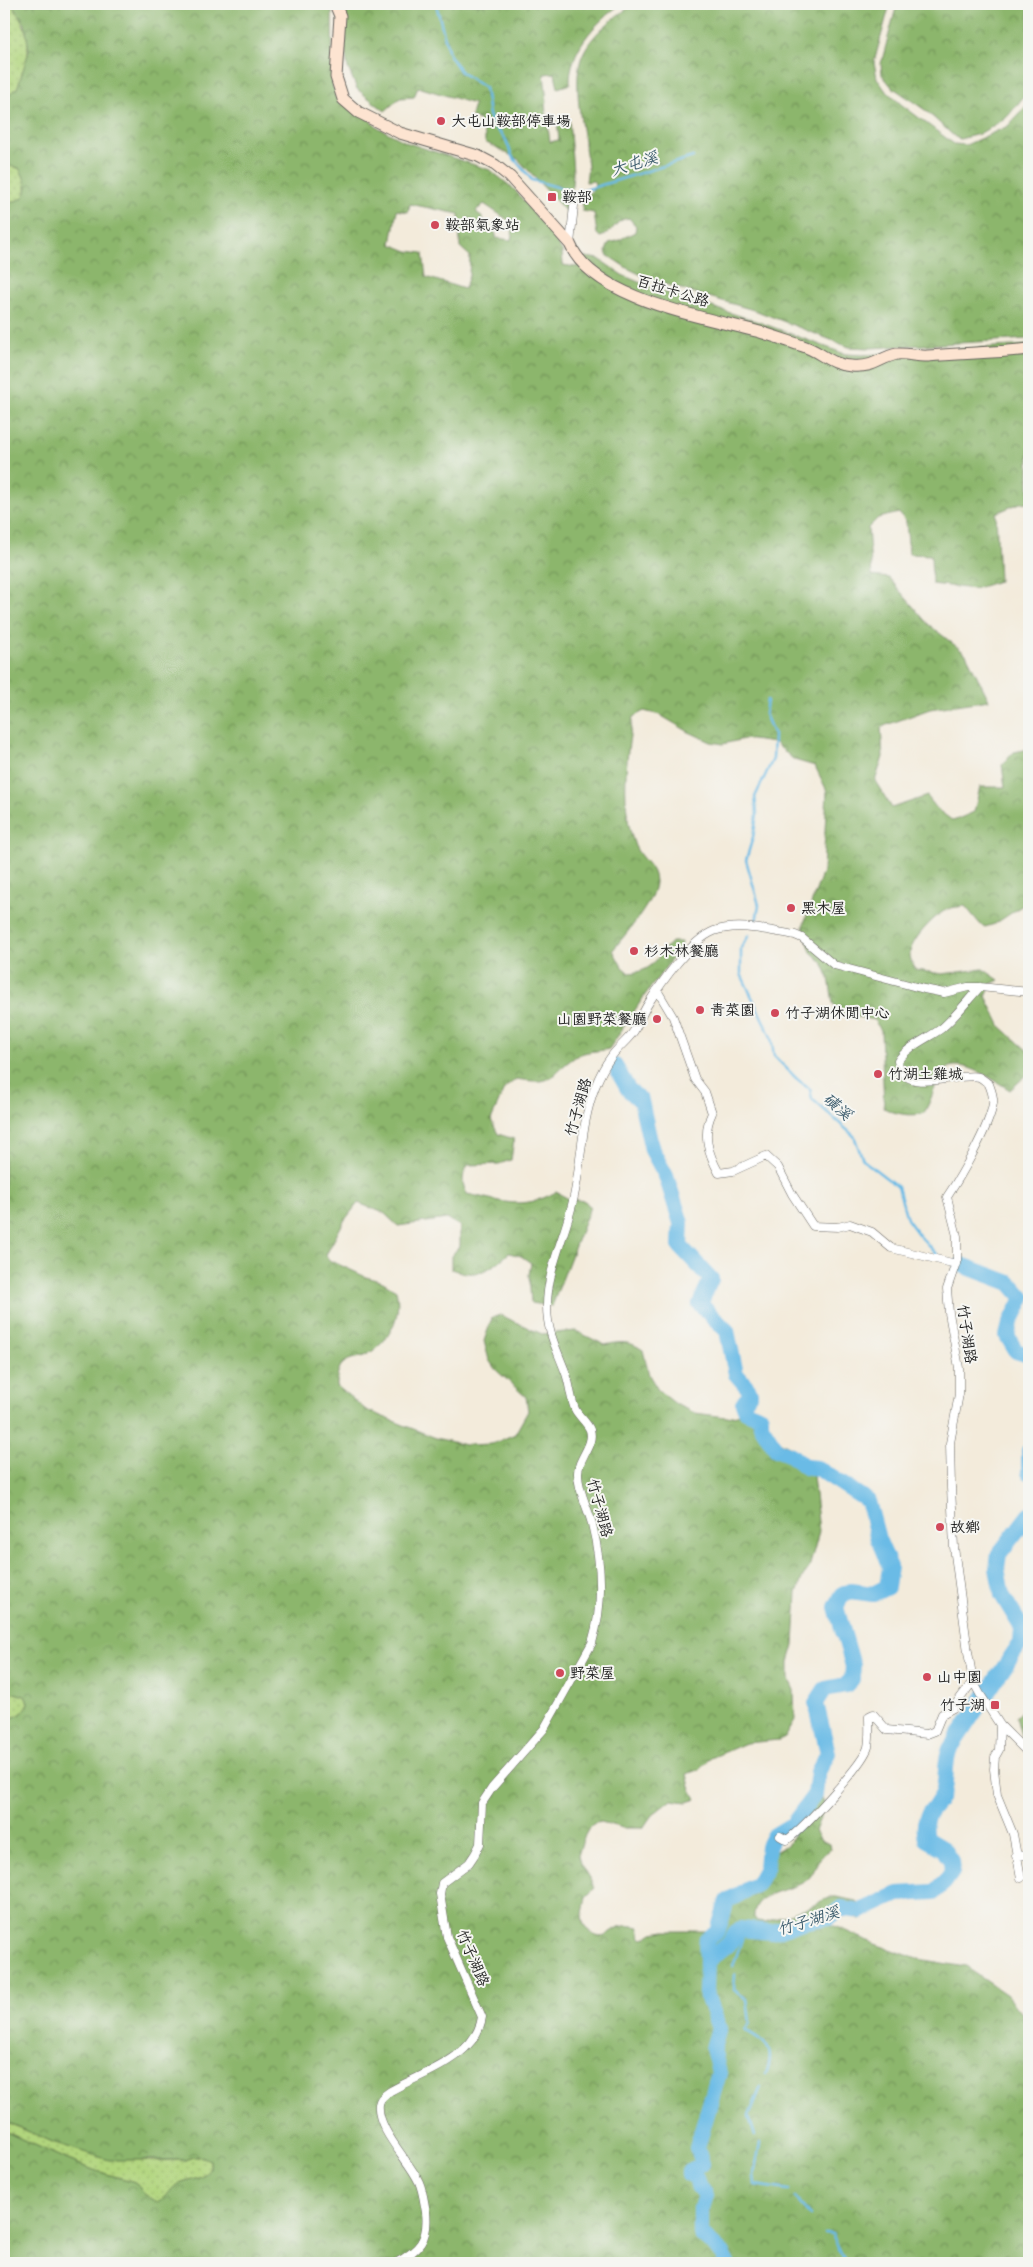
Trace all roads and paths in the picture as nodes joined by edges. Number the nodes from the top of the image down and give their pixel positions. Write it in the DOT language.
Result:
graph roads {
  1 [pos="335,4"];
  2 [pos="575,196"];
  3 [pos="570,244"];
  4 [pos="1029,349"];
  5 [pos="980,987"];
  6 [pos="657,990"];
  7 [pos="1029,992"];
  8 [pos="956,1264"];
  9 [pos="973,1680"];
  10 [pos="1000,1725"];
  11 [pos="1029,1754"];
  12 [pos="780,1836"];
  13 [pos="1029,1855"];
  14 [pos="1016,1856"];
  15 [pos="1021,1878"];
  16 [pos="396,2263"];
  1 -- 3 [label="main road, 百拉卡公路"];
  2 -- 3 [label="street"];
  3 -- 4 [label="main road, 百拉卡公路"];
  5 -- 6 [label="street, 竹子湖路"];
  5 -- 7 [label="street, 竹子湖路"];
  5 -- 8 [label="street, 竹子湖路"];
  6 -- 8 [label="street"];
  6 -- 16 [label="street, 竹子湖路"];
  8 -- 9 [label="street, 竹子湖路"];
  9 -- 10 [label="street, 竹子湖路"];
  9 -- 12 [label="street"];
  10 -- 11 [label="street"];
  10 -- 14 [label="street"];
  13 -- 14 [label="street"];
  14 -- 15 [label="street"];
}
